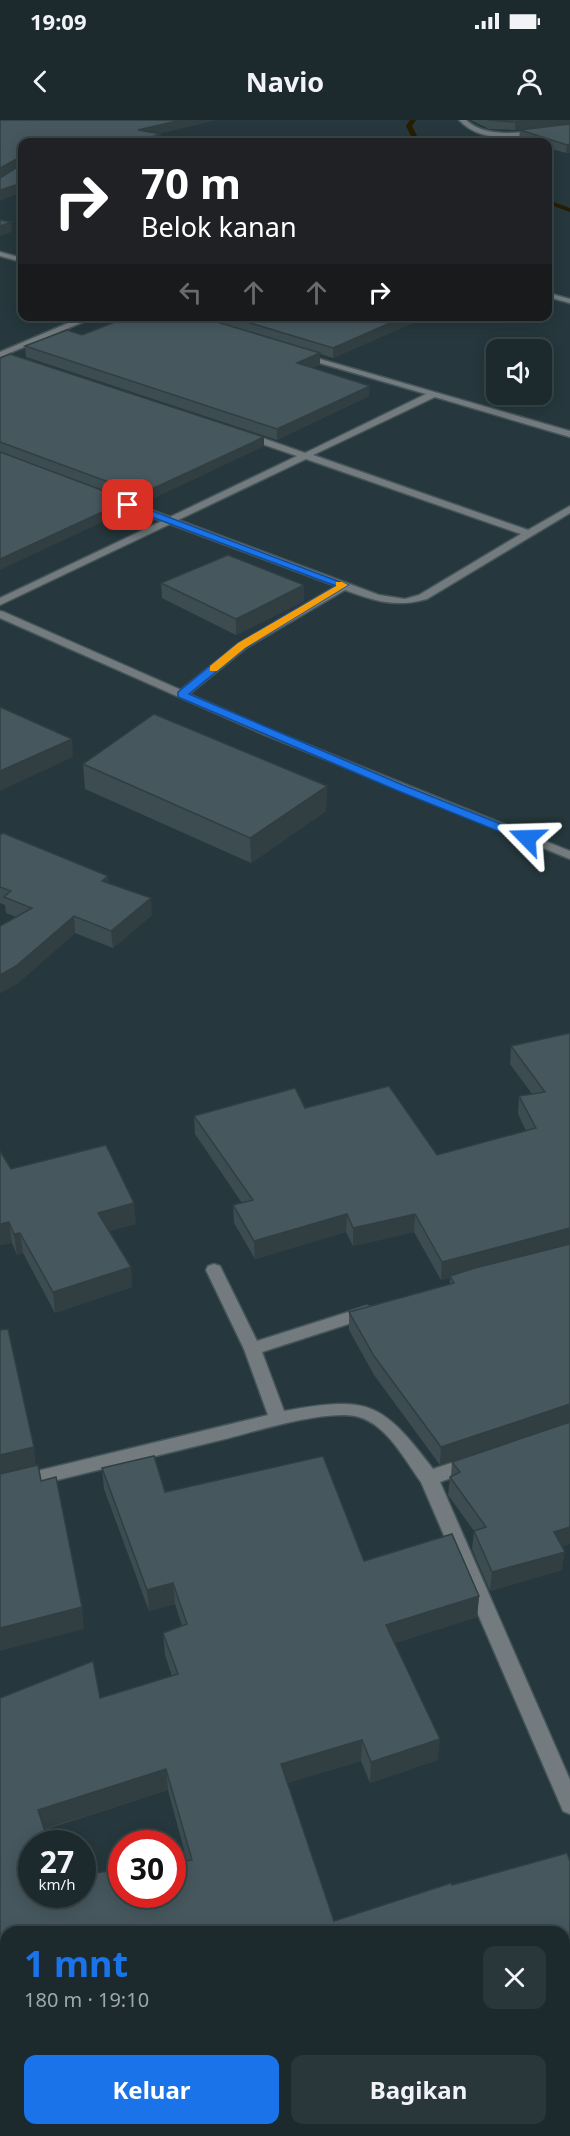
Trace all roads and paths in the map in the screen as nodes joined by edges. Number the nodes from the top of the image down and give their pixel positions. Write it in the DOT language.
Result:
graph roads {
  1 [pos="462,120"];
  2 [pos="570,128"];
  3 [pos="0,254"];
  4 [pos="18,259"];
  5 [pos="552,296"];
  6 [pos="570,301"];
  7 [pos="81,321"];
  8 [pos="298,354"];
  9 [pos="1,355"];
  10 [pos="14,358"];
  11 [pos="434,394"];
  12 [pos="239,433"];
  13 [pos="570,434"];
  14 [pos="306,455"];
  15 [pos="96,493"];
  16 [pos="570,509"];
  17 [pos="171,521"];
  18 [pos="528,533"];
  19 [pos="344,585"];
  20 [pos="0,602"];
  21 [pos="0,614"];
  22 [pos="182,694"];
  23 [pos="570,855"];
  24 [pos="214,1270"];
  25 [pos="382,1307"];
  26 [pos="252,1349"];
  27 [pos="278,1419"];
  28 [pos="482,1460"];
  29 [pos="429,1478"];
  30 [pos="0,1487"];
  31 [pos="570,1804"];
  1 -- 2 [label="street"];
  3 -- 4 [label="street"];
  5 -- 6 [label="street"];
  7 -- 9 [label="street"];
  8 -- 11 [label="street"];
  9 -- 10 [label="street"];
  11 -- 13 [label="street"];
  11 -- 14 [label="street"];
  12 -- 14 [label="street"];
  14 -- 17 [label="street"];
  14 -- 18 [label="street"];
  15 -- 17 [label="street"];
  16 -- 18 [label="street"];
  17 -- 19 [label="street"];
  17 -- 20 [label="street"];
  18 -- 19 [label="street"];
  19 -- 22 [label="street"];
  21 -- 22 [label="street"];
  22 -- 23 [label="street"];
  24 -- 26 [label="street"];
  25 -- 26 [label="street"];
  26 -- 27 [label="street"];
  27 -- 29 [label="street"];
  27 -- 30 [label="street"];
  28 -- 29 [label="street"];
  29 -- 31 [label="street"];
}
